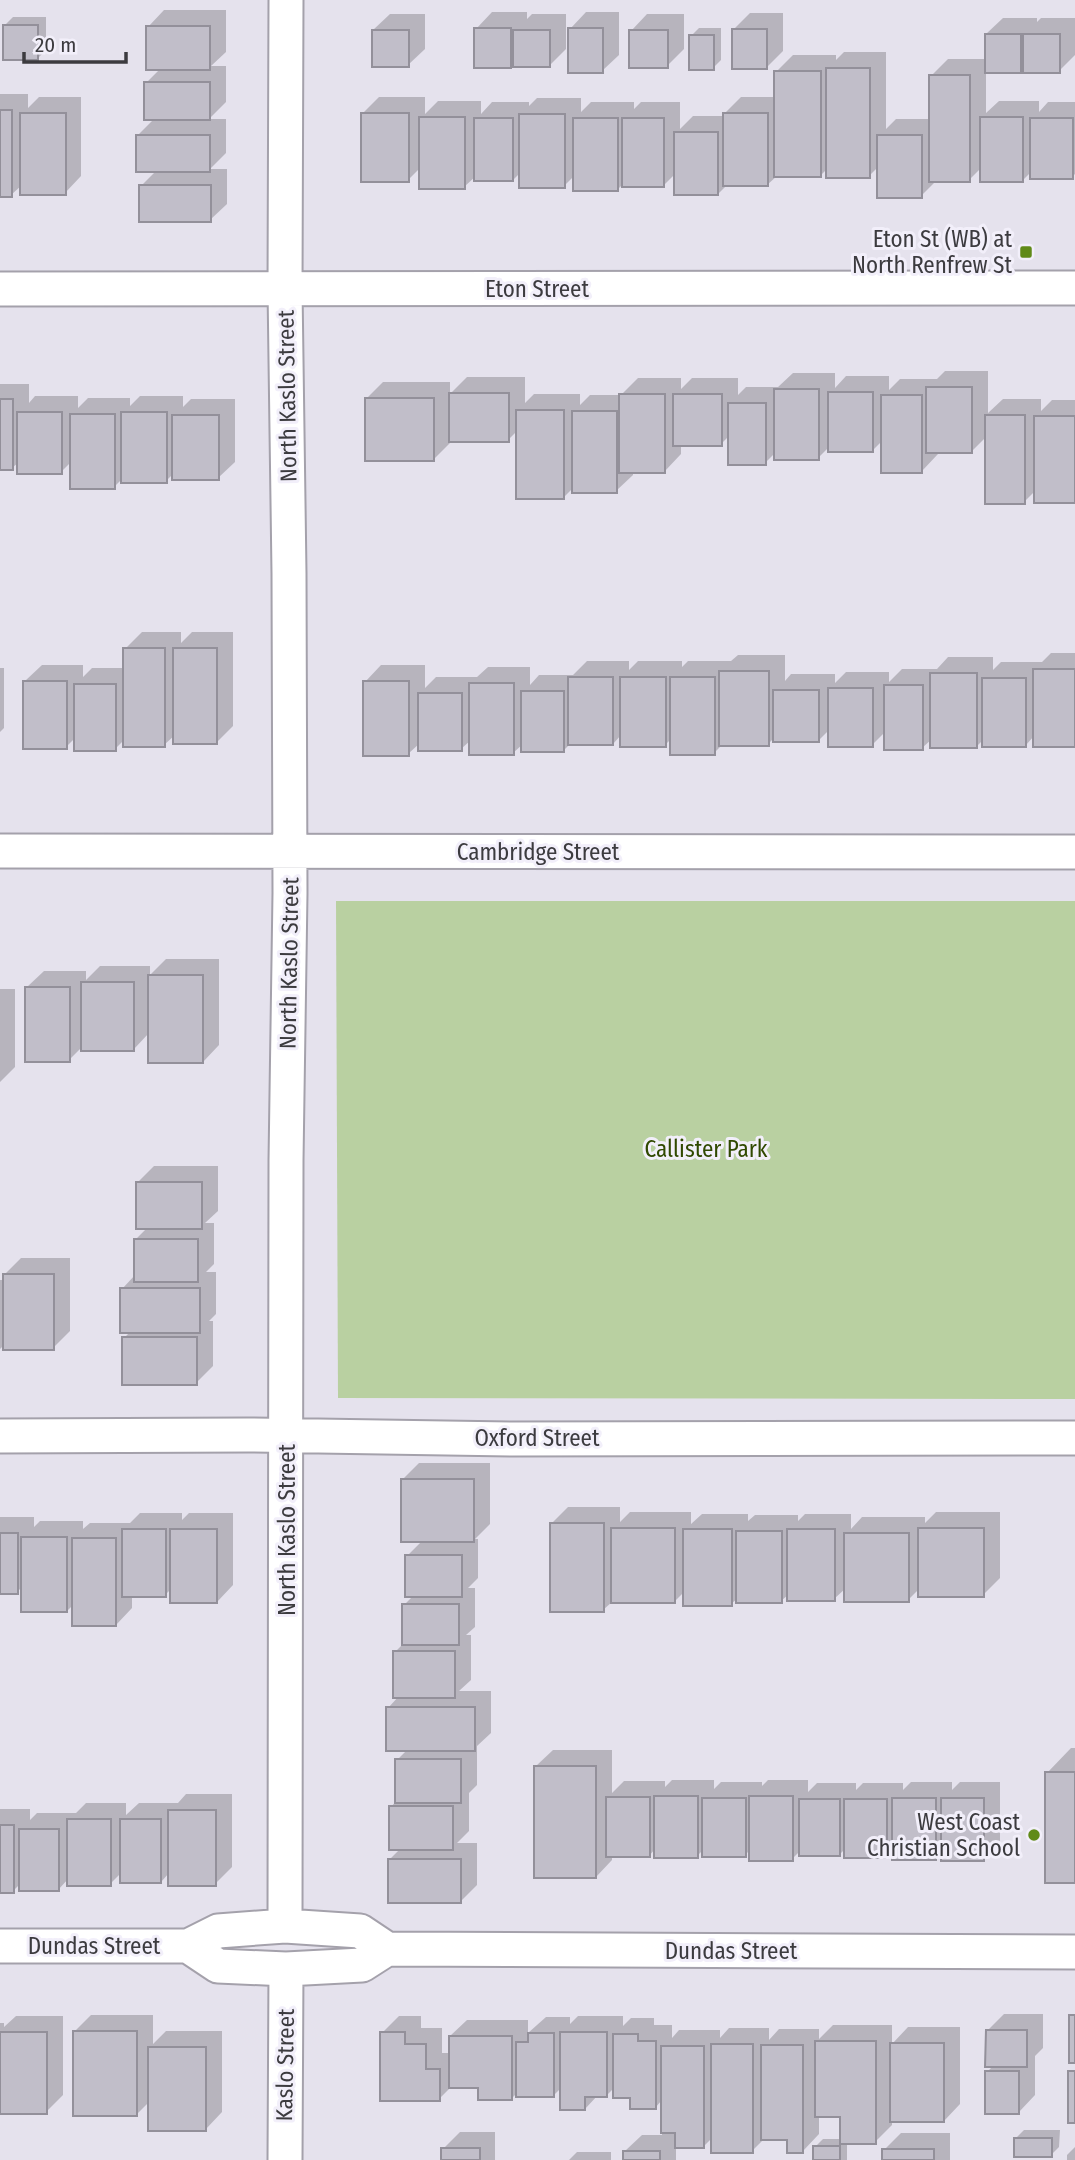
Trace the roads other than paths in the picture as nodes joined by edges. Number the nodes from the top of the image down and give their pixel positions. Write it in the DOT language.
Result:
graph roads {
  1 [pos="286,0"];
  2 [pos="1075,288"];
  3 [pos="0,289"];
  4 [pos="285,289"];
  5 [pos="0,851"];
  6 [pos="290,851"];
  7 [pos="1075,852"];
  8 [pos="0,1436"];
  9 [pos="287,1436"];
  10 [pos="1075,1438"];
  11 [pos="285,1926"];
  12 [pos="0,1946"];
  13 [pos="188,1946"];
  14 [pos="387,1949"];
  15 [pos="1075,1952"];
  16 [pos="286,1969"];
  17 [pos="285,2160"];
  1 -- 4 [label="street, North Kaslo Street"];
  2 -- 4 [label="street, Eton Street"];
  3 -- 4 [label="street, Eton Street"];
  4 -- 6 [label="street, North Kaslo Street"];
  5 -- 6 [label="street, Cambridge Street"];
  6 -- 7 [label="street, Cambridge Street"];
  6 -- 9 [label="street, North Kaslo Street"];
  8 -- 9 [label="street, Oxford Street"];
  9 -- 10 [label="street, Oxford Street"];
  9 -- 11 [label="street, North Kaslo Street"];
  11 -- 13 [label="street, Dundas Street"];
  11 -- 14 [label="street, Dundas Street"];
  12 -- 13 [label="street, Dundas Street"];
  13 -- 16 [label="street, Dundas Street"];
  14 -- 15 [label="street, Dundas Street"];
  14 -- 16 [label="street, Dundas Street"];
  16 -- 17 [label="street, Kaslo Street"];
}
